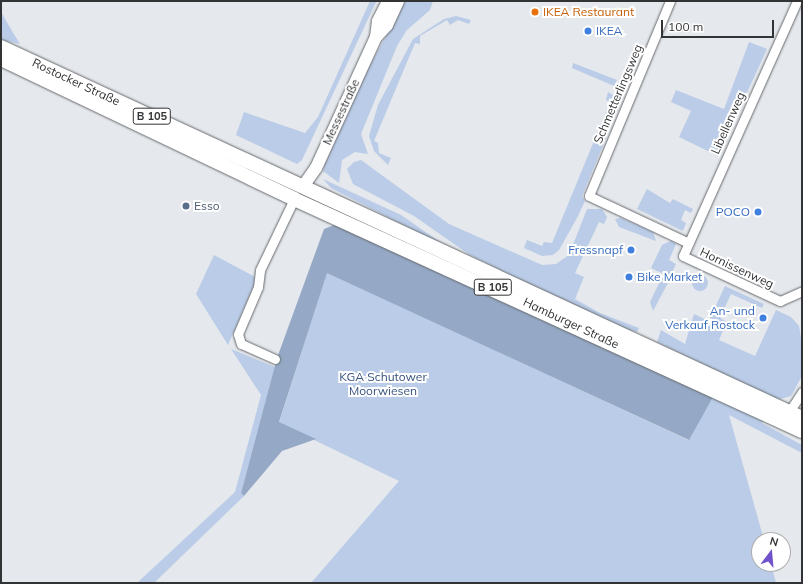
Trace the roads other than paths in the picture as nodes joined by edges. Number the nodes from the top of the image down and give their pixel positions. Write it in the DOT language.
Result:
graph roads {
  1 [pos="388,1"];
  2 [pos="398,1"];
  3 [pos="670,1"];
  4 [pos="797,1"];
  5 [pos="376,37"];
  6 [pos="1,47"];
  7 [pos="1,59"];
  8 [pos="304,185"];
  9 [pos="589,196"];
  10 [pos="294,199"];
  11 [pos="689,243"];
  12 [pos="683,256"];
  13 [pos="802,291"];
  14 [pos="275,359"];
  15 [pos="802,392"];
  16 [pos="796,420"];
  1 -- 5 [label="main road, Messestraße"];
  2 -- 5 [label="main road, Messestraße"];
  3 -- 9 [label="street, Schmetterlingsweg"];
  4 -- 11 [label="street, Libellenweg"];
  5 -- 8 [label="main road, Messestraße"];
  6 -- 8 [label="main road, Rostocker Straße / B 105"];
  7 -- 10 [label="main road, Rostocker Straße / B 105"];
  8 -- 10 [label="main road"];
  8 -- 16 [label="main road, Hamburger Straße / B 105"];
  9 -- 11 [label="street, Hornissenweg"];
  10 -- 14 [label="street"];
  10 -- 16 [label="main road, Hamburger Straße / B 105"];
  11 -- 12 [label="street, Libellenweg"];
  12 -- 13 [label="street, Hornissenweg"];
  15 -- 16 [label="street"];
}
